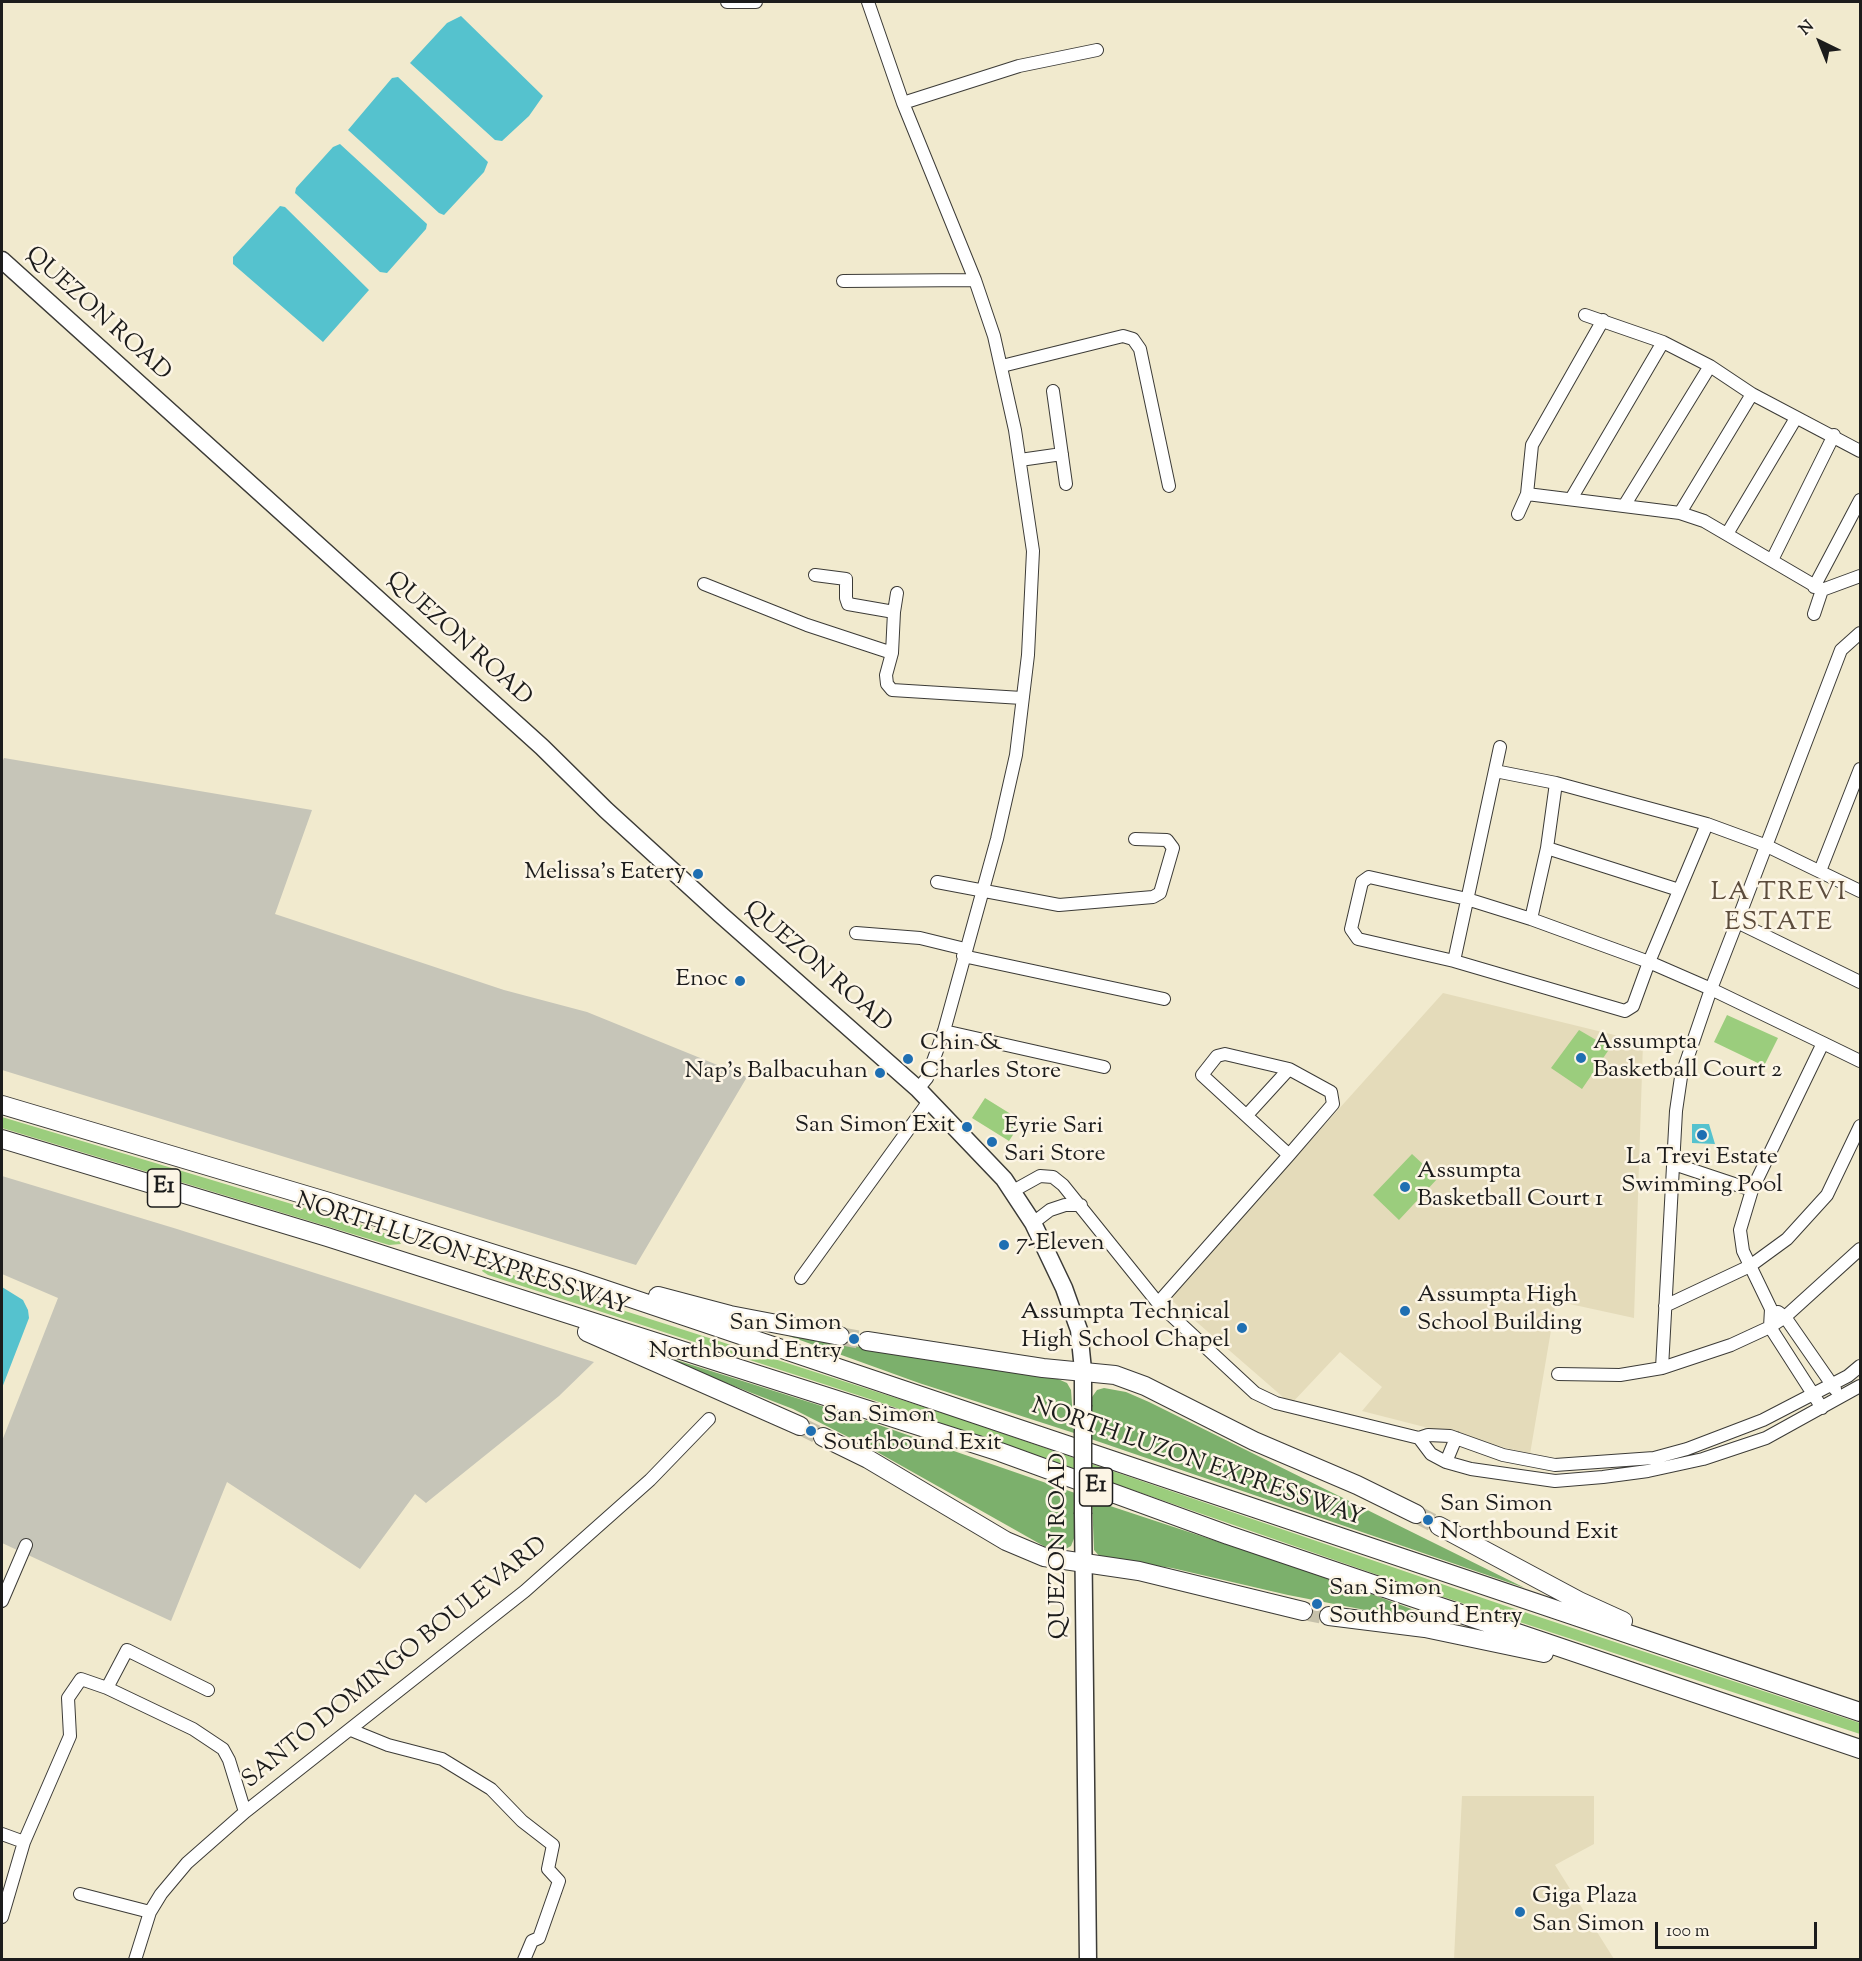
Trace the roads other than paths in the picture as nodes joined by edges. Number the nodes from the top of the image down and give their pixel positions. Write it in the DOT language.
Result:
graph roads {
  1 [pos="727,2"];
  2 [pos="756,2"];
  3 [pos="867,2"];
  4 [pos="1097,50"];
  5 [pos="903,103"];
  6 [pos="2,260"];
  7 [pos="975,280"];
  8 [pos="843,281"];
  9 [pos="1585,315"];
  10 [pos="1603,320"];
  11 [pos="1663,342"];
  12 [pos="1002,366"];
  13 [pos="1710,366"];
  14 [pos="1053,391"];
  15 [pos="1752,394"];
  16 [pos="1796,418"];
  17 [pos="1834,435"];
  18 [pos="1860,451"];
  19 [pos="1062,454"];
  20 [pos="1020,460"];
  21 [pos="1066,484"];
  22 [pos="1169,486"];
  23 [pos="1527,494"];
  24 [pos="1571,499"];
  25 [pos="1860,500"];
  26 [pos="1624,506"];
  27 [pos="1680,513"];
  28 [pos="1518,514"];
  29 [pos="1727,534"];
  30 [pos="1772,560"];
  31 [pos="814,575"];
  32 [pos="1860,576"];
  33 [pos="704,584"];
  34 [pos="1818,589"];
  35 [pos="897,593"];
  36 [pos="894,612"];
  37 [pos="1814,614"];
  38 [pos="1860,633"];
  39 [pos="892,652"];
  40 [pos="1022,698"];
  41 [pos="1500,747"];
  42 [pos="1860,769"];
  43 [pos="1495,771"];
  44 [pos="1556,783"];
  45 [pos="1707,824"];
  46 [pos="1135,839"];
  47 [pos="1767,846"];
  48 [pos="1547,848"];
  49 [pos="1820,871"];
  50 [pos="937,882"];
  51 [pos="1679,890"];
  52 [pos="982,891"];
  53 [pos="1860,891"];
  54 [pos="1467,898"];
  55 [pos="1531,919"];
  56 [pos="1737,922"];
  57 [pos="856,933"];
  58 [pos="964,952"];
  59 [pos="1454,961"];
  60 [pos="1649,962"];
  61 [pos="1860,982"];
  62 [pos="1711,988"];
  63 [pos="1164,999"];
  64 [pos="944,1031"];
  65 [pos="1823,1043"];
  66 [pos="1860,1061"];
  67 [pos="1104,1067"];
  68 [pos="1289,1069"];
  69 [pos="923,1095"];
  70 [pos="2,1106"];
  71 [pos="1247,1114"];
  72 [pos="1860,1126"];
  73 [pos="2,1139"];
  74 [pos="1289,1155"];
  75 [pos="1674,1164"];
  76 [pos="1752,1190"];
  77 [pos="1013,1191"];
  78 [pos="1081,1205"];
  79 [pos="1033,1223"];
  80 [pos="327,1237"];
  81 [pos="1860,1249"];
  82 [pos="1750,1266"];
  83 [pos="801,1278"];
  84 [pos="574,1279"];
  85 [pos="1158,1303"];
  86 [pos="1665,1306"];
  87 [pos="1772,1309"];
  88 [pos="1785,1317"];
  89 [pos="1770,1327"];
  90 [pos="840,1336"];
  91 [pos="867,1341"];
  92 [pos="1860,1366"];
  93 [pos="1662,1368"];
  94 [pos="1083,1370"];
  95 [pos="1558,1374"];
  96 [pos="1832,1384"];
  97 [pos="1860,1386"];
  98 [pos="1813,1395"];
  99 [pos="1841,1398"];
  100 [pos="1822,1408"];
  101 [pos="709,1419"];
  102 [pos="800,1426"];
  103 [pos="823,1437"];
  104 [pos="1419,1438"];
  105 [pos="1456,1438"];
  106 [pos="1503,1455"];
  107 [pos="1446,1462"];
  108 [pos="1501,1474"];
  109 [pos="1416,1514"];
  110 [pos="1439,1526"];
  111 [pos="26,1545"];
  112 [pos="1083,1563"];
  113 [pos="2,1601"];
  114 [pos="1303,1611"];
  115 [pos="1329,1616"];
  116 [pos="107,1688"];
  117 [pos="1679,1688"];
  118 [pos="208,1690"];
  119 [pos="1860,1711"];
  120 [pos="351,1730"];
  121 [pos="1860,1749"];
  122 [pos="244,1812"];
  123 [pos="2,1834"];
  124 [pos="24,1842"];
  125 [pos="80,1894"];
  126 [pos="150,1912"];
  127 [pos="2,1917"];
  128 [pos="135,1959"];
  129 [pos="524,1959"];
  130 [pos="1088,1959"];
  1 -- 2 [label="street"];
  3 -- 5 [label="street"];
  4 -- 5 [label="street"];
  5 -- 7 [label="street"];
  6 -- 69 [label="main road, QUEZON ROAD"];
  7 -- 8 [label="street"];
  7 -- 12 [label="street"];
  9 -- 10 [label="street"];
  10 -- 11 [label="street"];
  10 -- 23 [label="street"];
  11 -- 13 [label="street"];
  11 -- 24 [label="street"];
  12 -- 20 [label="street"];
  12 -- 22 [label="street"];
  13 -- 15 [label="street"];
  13 -- 26 [label="street"];
  14 -- 19 [label="street"];
  15 -- 16 [label="street"];
  15 -- 27 [label="street"];
  16 -- 17 [label="street"];
  16 -- 29 [label="street"];
  17 -- 18 [label="street"];
  17 -- 30 [label="street"];
  19 -- 20 [label="street"];
  19 -- 21 [label="street"];
  20 -- 40 [label="street"];
  23 -- 24 [label="street"];
  23 -- 28 [label="street"];
  24 -- 26 [label="street"];
  25 -- 34 [label="street"];
  26 -- 27 [label="street"];
  27 -- 29 [label="street"];
  29 -- 30 [label="street"];
  30 -- 34 [label="street"];
  31 -- 36 [label="street"];
  32 -- 34 [label="street"];
  33 -- 39 [label="street"];
  34 -- 37 [label="street"];
  35 -- 36 [label="street"];
  36 -- 39 [label="street"];
  38 -- 47 [label="street"];
  39 -- 40 [label="street"];
  40 -- 52 [label="street"];
  41 -- 43 [label="street"];
  42 -- 49 [label="street"];
  43 -- 44 [label="street"];
  43 -- 54 [label="street"];
  44 -- 45 [label="street"];
  44 -- 48 [label="street"];
  45 -- 47 [label="street"];
  45 -- 51 [label="street"];
  46 -- 52 [label="street"];
  47 -- 49 [label="street"];
  47 -- 56 [label="street"];
  48 -- 51 [label="street"];
  48 -- 55 [label="street"];
  49 -- 53 [label="street"];
  50 -- 52 [label="street"];
  51 -- 60 [label="street"];
  52 -- 58 [label="street"];
  54 -- 55 [label="street"];
  54 -- 59 [label="street"];
  54 -- 59 [label="street"];
  55 -- 60 [label="street"];
  56 -- 61 [label="street"];
  56 -- 62 [label="street"];
  57 -- 58 [label="street"];
  58 -- 63 [label="street"];
  58 -- 64 [label="street"];
  59 -- 60 [label="street"];
  60 -- 62 [label="street"];
  62 -- 65 [label="street"];
  62 -- 75 [label="street"];
  64 -- 67 [label="street"];
  64 -- 69 [label="street"];
  65 -- 66 [label="street"];
  65 -- 76 [label="street"];
  68 -- 71 [label="street"];
  68 -- 71 [label="street"];
  68 -- 74 [label="street"];
  69 -- 77 [label="main road, QUEZON ROAD"];
  69 -- 83 [label="street"];
  70 -- 84 [label="highway, NORTH LUZON EXPRESSWAY / E1"];
  71 -- 74 [label="street"];
  72 -- 82 [label="street"];
  73 -- 80 [label="highway, NORTH LUZON EXPRESSWAY / E1"];
  74 -- 85 [label="street"];
  75 -- 76 [label="street"];
  75 -- 86 [label="street"];
  76 -- 82 [label="street"];
  77 -- 78 [label="street"];
  77 -- 79 [label="main road, QUEZON ROAD"];
  78 -- 79 [label="street"];
  78 -- 85 [label="street"];
  79 -- 94 [label="main road, QUEZON ROAD"];
  80 -- 102 [label="highway"];
  80 -- 117 [label="highway, NORTH LUZON EXPRESSWAY / E1"];
  81 -- 88 [label="street"];
  82 -- 86 [label="street"];
  82 -- 87 [label="street"];
  84 -- 90 [label="highway"];
  84 -- 119 [label="highway, NORTH LUZON EXPRESSWAY / E1"];
  85 -- 104 [label="street"];
  86 -- 93 [label="street"];
  87 -- 88 [label="street"];
  87 -- 89 [label="street"];
  88 -- 89 [label="street"];
  88 -- 96 [label="street"];
  89 -- 93 [label="street"];
  89 -- 98 [label="street"];
  91 -- 94 [label="highway"];
  92 -- 96 [label="street"];
  93 -- 95 [label="street"];
  94 -- 109 [label="highway"];
  94 -- 112 [label="main road, QUEZON ROAD, bridge"];
  96 -- 98 [label="street"];
  96 -- 99 [label="street"];
  97 -- 99 [label="street"];
  98 -- 100 [label="street"];
  98 -- 106 [label="street"];
  99 -- 100 [label="street"];
  100 -- 108 [label="street"];
  101 -- 120 [label="street, SANTO DOMINGO BOULEVARD"];
  103 -- 112 [label="highway"];
  104 -- 105 [label="street"];
  104 -- 107 [label="street"];
  105 -- 106 [label="street"];
  105 -- 107 [label="street"];
  106 -- 108 [label="street"];
  107 -- 108 [label="street"];
  110 -- 119 [label="highway"];
  111 -- 113 [label="street"];
  112 -- 114 [label="highway"];
  112 -- 130 [label="main road, QUEZON ROAD"];
  115 -- 117 [label="highway"];
  116 -- 118 [label="street"];
  116 -- 122 [label="street"];
  116 -- 124 [label="street"];
  117 -- 121 [label="highway, NORTH LUZON EXPRESSWAY / E1"];
  120 -- 122 [label="street, SANTO DOMINGO BOULEVARD"];
  120 -- 129 [label="street"];
  122 -- 126 [label="street, SANTO DOMINGO BOULEVARD"];
  123 -- 124 [label="street"];
  124 -- 127 [label="street"];
  125 -- 126 [label="street"];
  126 -- 128 [label="street, SANTO DOMINGO BOULEVARD"];
}
